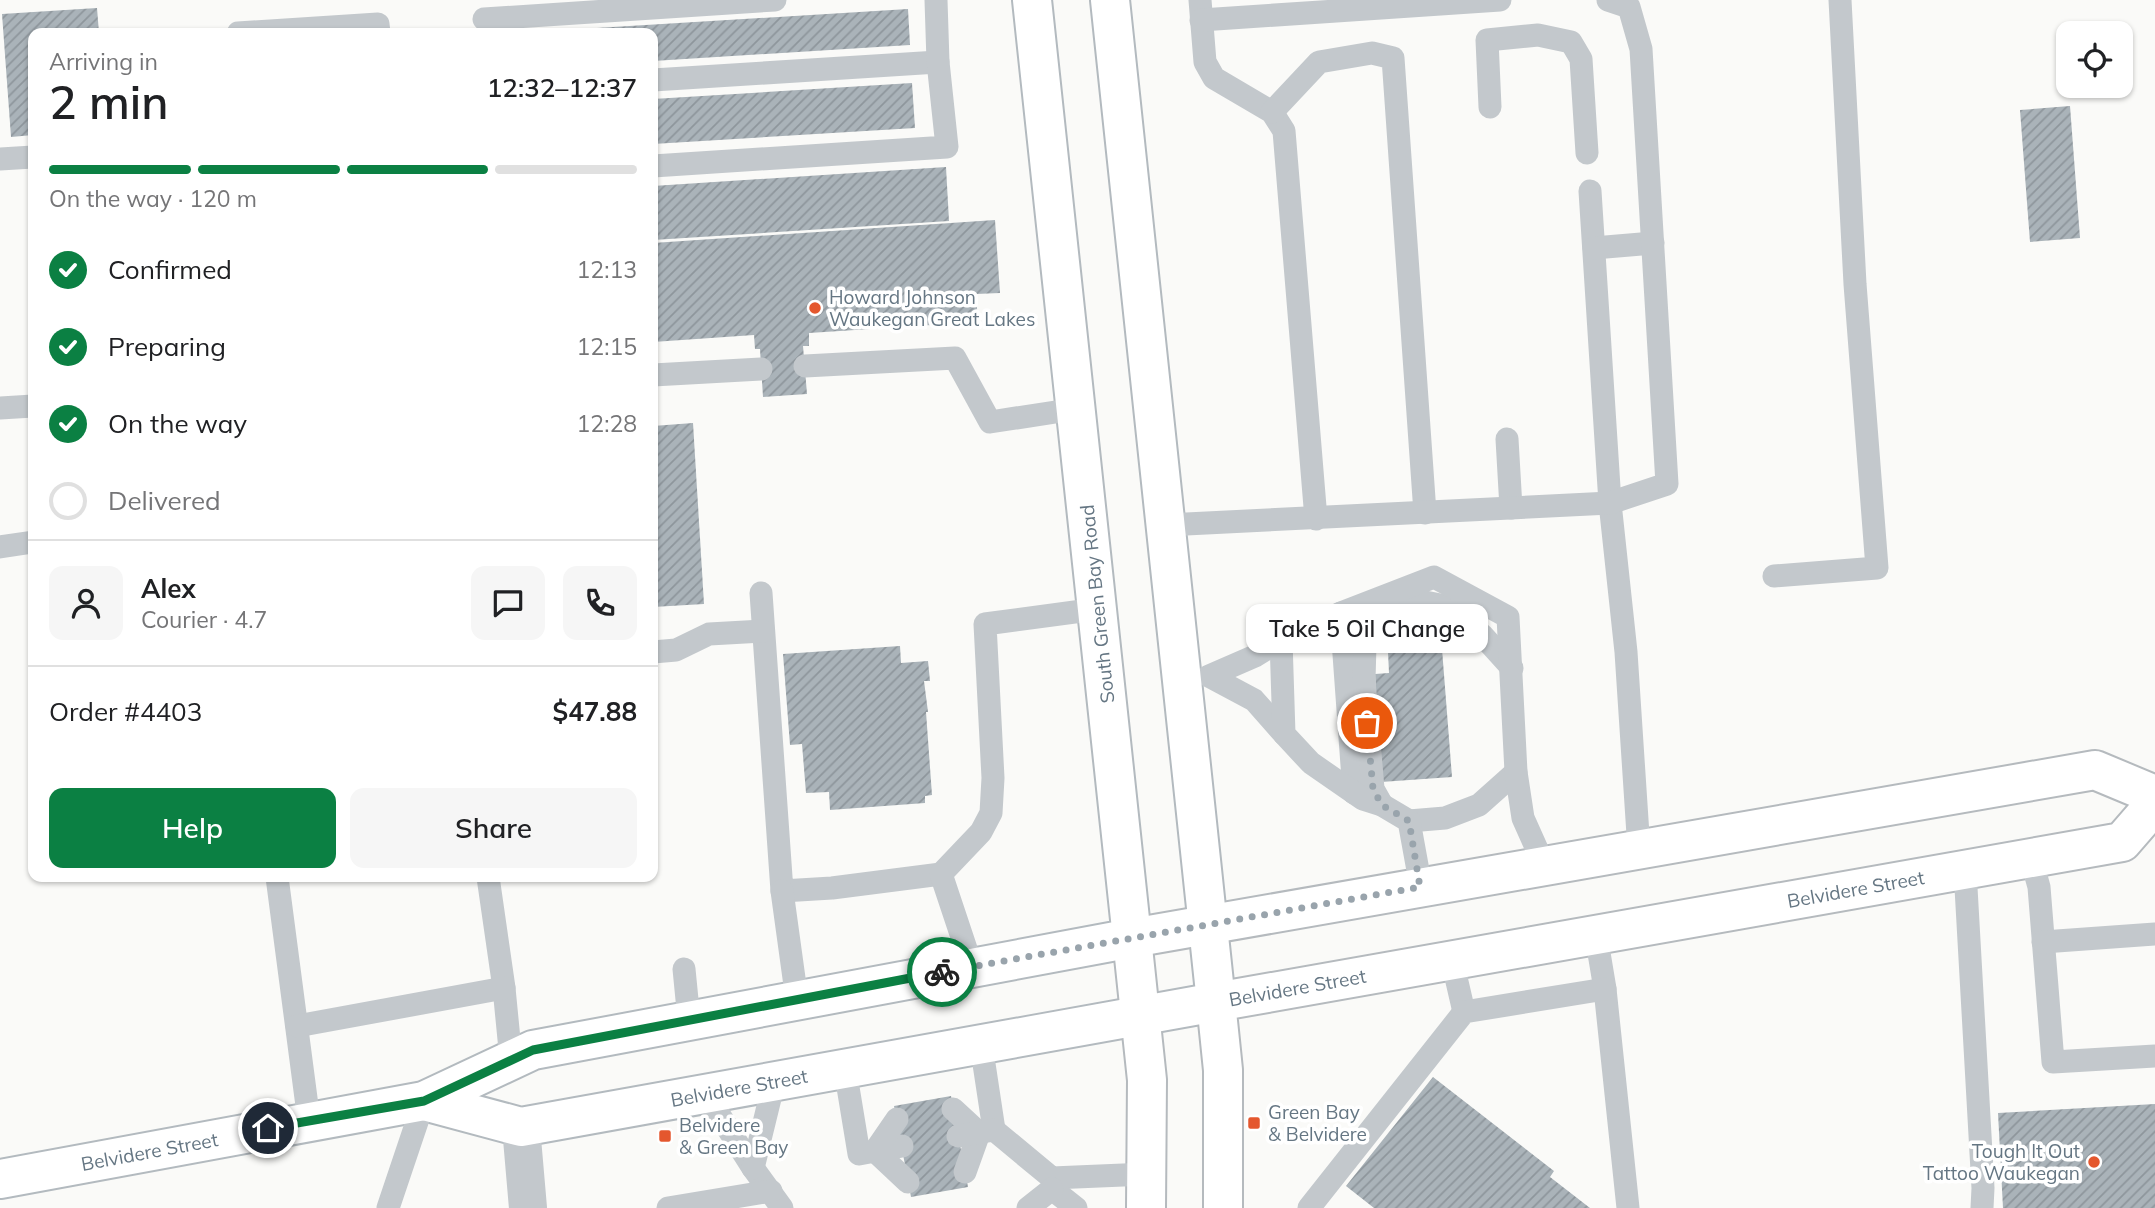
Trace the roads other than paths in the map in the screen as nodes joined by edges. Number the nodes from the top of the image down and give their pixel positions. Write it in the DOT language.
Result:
graph roads {
  1 [pos="775,0"];
  2 [pos="936,0"];
  3 [pos="1032,0"];
  4 [pos="1110,0"];
  5 [pos="1500,0"];
  6 [pos="1608,0"];
  7 [pos="1840,0"];
  8 [pos="1201,10"];
  9 [pos="484,17"];
  10 [pos="316,28"];
  11 [pos="378,28"];
  12 [pos="938,62"];
  13 [pos="658,79"];
  14 [pos="1490,107"];
  15 [pos="1272,112"];
  16 [pos="1587,153"];
  17 [pos="28,157"];
  18 [pos="0,159"];
  19 [pos="658,166"];
  20 [pos="1590,191"];
  21 [pos="1653,243"];
  22 [pos="1594,248"];
  23 [pos="805,366"];
  24 [pos="761,369"];
  25 [pos="658,375"];
  26 [pos="28,406"];
  27 [pos="0,408"];
  28 [pos="1075,409"];
  29 [pos="1507,439"];
  30 [pos="1610,503"];
  31 [pos="1511,508"];
  32 [pos="1425,513"];
  33 [pos="1315,519"];
  34 [pos="1166,526"];
  35 [pos="28,543"];
  36 [pos="0,547"];
  37 [pos="1774,576"];
  38 [pos="761,593"];
  39 [pos="1097,608"];
  40 [pos="1341,613"];
  41 [pos="763,631"];
  42 [pos="1281,640"];
  43 [pos="658,652"];
  44 [pos="1512,668"];
  45 [pos="1196,678"];
  46 [pos="1284,734"];
  47 [pos="1516,772"];
  48 [pos="1354,793"];
  49 [pos="2155,795"];
  50 [pos="2155,804"];
  51 [pos="1382,805"];
  52 [pos="1409,821"];
  53 [pos="1639,850"];
  54 [pos="2031,858"];
  55 [pos="1544,865"];
  56 [pos="1965,870"];
  57 [pos="941,874"];
  58 [pos="278,882"];
  59 [pos="489,882"];
  60 [pos="1420,887"];
  61 [pos="782,891"];
  62 [pos="1208,924"];
  63 [pos="2155,934"];
  64 [pos="1596,936"];
  65 [pos="1132,938"];
  66 [pos="2043,942"];
  67 [pos="1452,960"];
  68 [pos="972,967"];
  69 [pos="684,969"];
  70 [pos="504,988"];
  71 [pos="1605,989"];
  72 [pos="797,1000"];
  73 [pos="1216,1002"];
  74 [pos="1464,1013"];
  75 [pos="1140,1016"];
  76 [pos="689,1020"];
  77 [pos="297,1026"];
  78 [pos="981,1044"];
  79 [pos="2155,1056"];
  80 [pos="510,1060"];
  81 [pos="845,1069"];
  82 [pos="774,1082"];
  83 [pos="706,1094"];
  84 [pos="424,1101"];
  85 [pos="953,1109"];
  86 [pos="897,1119"];
  87 [pos="309,1121"];
  88 [pos="522,1127"];
  89 [pos="977,1133"];
  90 [pos="902,1146"];
  91 [pos="875,1151"];
  92 [pos="753,1168"];
  93 [pos="965,1172"];
  94 [pos="0,1179"];
  95 [pos="908,1182"];
  96 [pos="1147,1191"];
  97 [pos="1052,1192"];
  98 [pos="776,1199"];
  99 [pos="388,1208"];
  100 [pos="528,1208"];
  101 [pos="668,1208"];
  102 [pos="1028,1208"];
  103 [pos="1076,1208"];
  104 [pos="1223,1208"];
  105 [pos="1309,1208"];
  106 [pos="1628,1208"];
  107 [pos="1982,1208"];
  1 -- 9 [label="lane"];
  2 -- 12 [label="lane"];
  3 -- 28 [label="main road, South Green Bay Road"];
  4 -- 34 [label="main road"];
  5 -- 8 [label="lane"];
  6 -- 21 [label="lane"];
  7 -- 37 [label="lane"];
  8 -- 15 [label="lane"];
  10 -- 11 [label="lane"];
  12 -- 13 [label="lane"];
  12 -- 19 [label="lane"];
  14 -- 16 [label="lane"];
  15 -- 32 [label="lane"];
  15 -- 33 [label="lane"];
  17 -- 18 [label="lane"];
  20 -- 22 [label="lane"];
  21 -- 22 [label="lane"];
  21 -- 30 [label="lane"];
  22 -- 30 [label="lane"];
  23 -- 28 [label="lane"];
  24 -- 25 [label="lane"];
  26 -- 27 [label="lane"];
  28 -- 39 [label="main road, South Green Bay Road"];
  29 -- 31 [label="lane"];
  30 -- 31 [label="lane"];
  30 -- 53 [label="lane"];
  31 -- 32 [label="lane"];
  32 -- 33 [label="lane"];
  33 -- 34 [label="lane"];
  34 -- 45 [label="main road"];
  35 -- 36 [label="lane"];
  38 -- 41 [label="lane"];
  39 -- 57 [label="lane"];
  39 -- 65 [label="main road, South Green Bay Road"];
  40 -- 42 [label="lane"];
  40 -- 44 [label="lane"];
  40 -- 48 [label="lane"];
  41 -- 43 [label="lane"];
  41 -- 61 [label="lane"];
  42 -- 45 [label="lane"];
  42 -- 46 [label="lane"];
  44 -- 47 [label="lane"];
  44 -- 51 [label="lane"];
  45 -- 46 [label="lane"];
  45 -- 62 [label="main road"];
  46 -- 48 [label="lane"];
  47 -- 52 [label="lane"];
  47 -- 55 [label="lane"];
  48 -- 51 [label="lane"];
  49 -- 53 [label="main road, Belvidere Street"];
  50 -- 54 [label="main road, Belvidere Street"];
  51 -- 52 [label="lane"];
  52 -- 60 [label="lane"];
  53 -- 55 [label="main road, Belvidere Street"];
  54 -- 56 [label="main road, Belvidere Street"];
  54 -- 66 [label="lane"];
  55 -- 60 [label="main road, Belvidere Street"];
  56 -- 64 [label="main road, Belvidere Street"];
  56 -- 107 [label="lane"];
  57 -- 61 [label="lane"];
  57 -- 68 [label="lane"];
  58 -- 77 [label="lane"];
  59 -- 70 [label="lane"];
  60 -- 62 [label="main road, Belvidere Street"];
  61 -- 72 [label="lane"];
  62 -- 65 [label="main road, Belvidere Street"];
  62 -- 73 [label="main road"];
  63 -- 66 [label="lane"];
  64 -- 67 [label="main road, Belvidere Street"];
  64 -- 71 [label="lane"];
  65 -- 68 [label="main road, Belvidere Street"];
  65 -- 75 [label="main road, South Green Bay Road"];
  66 -- 79 [label="lane"];
  67 -- 73 [label="main road, Belvidere Street"];
  67 -- 74 [label="lane"];
  68 -- 72 [label="main road, Belvidere Street"];
  69 -- 76 [label="lane"];
  70 -- 77 [label="lane"];
  70 -- 80 [label="lane"];
  71 -- 74 [label="lane"];
  71 -- 106 [label="lane"];
  72 -- 76 [label="main road, Belvidere Street"];
  73 -- 75 [label="main road, Belvidere Street"];
  73 -- 104 [label="main road"];
  74 -- 105 [label="lane"];
  75 -- 78 [label="main road, Belvidere Street"];
  75 -- 96 [label="main road, South Green Bay Road"];
  76 -- 80 [label="main road, Belvidere Street"];
  77 -- 87 [label="lane"];
  78 -- 81 [label="main road, Belvidere Street"];
  78 -- 89 [label="lane"];
  80 -- 84 [label="main road, Belvidere Street"];
  81 -- 82 [label="main road, Belvidere Street"];
  81 -- 91 [label="lane"];
  82 -- 83 [label="main road, Belvidere Street"];
  82 -- 92 [label="lane"];
  83 -- 88 [label="main road, Belvidere Street"];
  83 -- 92 [label="lane"];
  84 -- 87 [label="main road, Belvidere Street"];
  84 -- 88 [label="main road, Belvidere Street"];
  84 -- 99 [label="lane"];
  85 -- 89 [label="lane"];
  86 -- 91 [label="lane"];
  87 -- 94 [label="main road, Belvidere Street"];
  88 -- 100 [label="street"];
  89 -- 93 [label="lane"];
  89 -- 97 [label="lane"];
  90 -- 91 [label="lane"];
  91 -- 95 [label="lane"];
  92 -- 98 [label="lane"];
  96 -- 97 [label="lane"];
  97 -- 102 [label="lane"];
  97 -- 103 [label="lane"];
  98 -- 101 [label="lane"];
}
